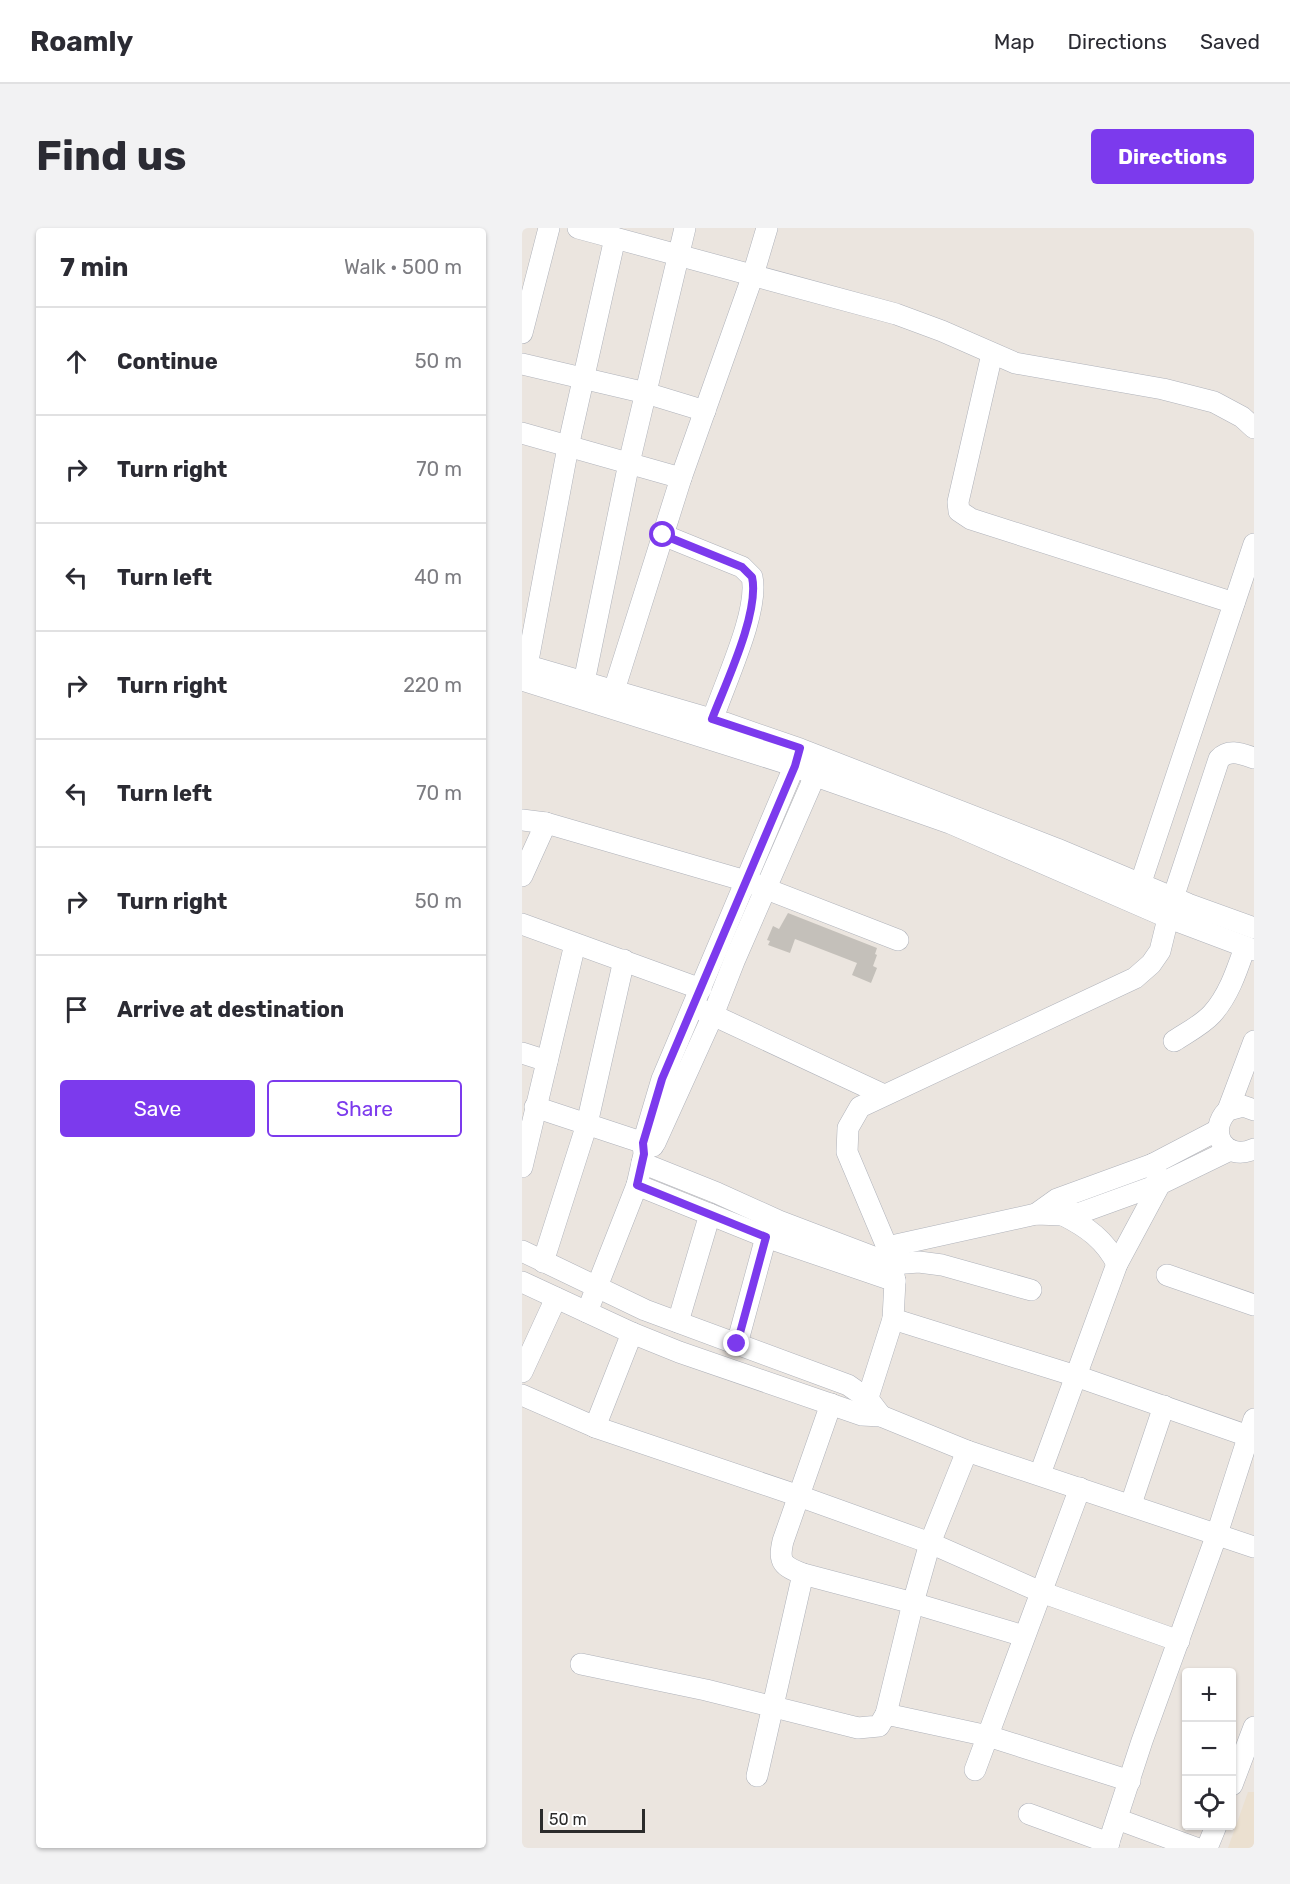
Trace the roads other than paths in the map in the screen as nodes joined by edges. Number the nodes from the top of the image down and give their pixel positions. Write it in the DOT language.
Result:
graph roads {
  1 [pos="549,228"];
  2 [pos="578,228"];
  3 [pos="686,228"];
  4 [pos="767,228"];
  5 [pos="615,238"];
  6 [pos="680,256"];
  7 [pos="753,275"];
  8 [pos="522,333"];
  9 [pos="992,354"];
  10 [pos="522,364"];
  11 [pos="583,378"];
  12 [pos="646,393"];
  13 [pos="705,411"];
  14 [pos="1254,428"];
  15 [pos="522,433"];
  16 [pos="568,447"];
  17 [pos="629,464"];
  18 [pos="681,478"];
  19 [pos="663,535"];
  20 [pos="1254,544"];
  21 [pos="1234,603"];
  22 [pos="524,670"];
  23 [pos="584,682"];
  24 [pos="611,699"];
  25 [pos="709,729"];
  26 [pos="798,757"];
  27 [pos="1254,758"];
  28 [pos="819,767"];
  29 [pos="522,820"];
  30 [pos="546,823"];
  31 [pos="522,876"];
  32 [pos="746,882"];
  33 [pos="1140,885"];
  34 [pos="767,889"];
  35 [pos="1171,908"];
  36 [pos="522,924"];
  37 [pos="898,940"];
  38 [pos="1251,942"];
  39 [pos="575,944"];
  40 [pos="624,960"];
  41 [pos="697,997"];
  42 [pos="713,1015"];
  43 [pos="1174,1041"];
  44 [pos="1254,1041"];
  45 [pos="522,1053"];
  46 [pos="547,1061"];
  47 [pos="884,1095"];
  48 [pos="535,1107"];
  49 [pos="1228,1110"];
  50 [pos="1254,1110"];
  51 [pos="587,1125"];
  52 [pos="1218,1130"];
  53 [pos="1254,1149"];
  54 [pos="1230,1150"];
  55 [pos="646,1152"];
  56 [pos="1153,1164"];
  57 [pos="522,1167"];
  58 [pos="1161,1184"];
  59 [pos="637,1185"];
  60 [pos="1060,1207"];
  61 [pos="710,1214"];
  62 [pos="766,1237"];
  63 [pos="522,1251"];
  64 [pos="543,1262"];
  65 [pos="891,1264"];
  66 [pos="1117,1264"];
  67 [pos="1167,1275"];
  68 [pos="522,1282"];
  69 [pos="596,1287"];
  70 [pos="1030,1290"];
  71 [pos="556,1298"];
  72 [pos="1254,1305"];
  73 [pos="587,1312"];
  74 [pos="893,1319"];
  75 [pos="678,1322"];
  76 [pos="632,1333"];
  77 [pos="737,1344"];
  78 [pos="522,1372"];
  79 [pos="1076,1376"];
  80 [pos="522,1395"];
  81 [pos="831,1404"];
  82 [pos="1164,1406"];
  83 [pos="870,1410"];
  84 [pos="595,1427"];
  85 [pos="1252,1431"];
  86 [pos="967,1451"];
  87 [pos="1040,1474"];
  88 [pos="1080,1488"];
  89 [pos="799,1496"];
  90 [pos="1131,1504"];
  91 [pos="1217,1534"];
  92 [pos="930,1543"];
  93 [pos="1254,1547"];
  94 [pos="803,1574"];
  95 [pos="1041,1592"];
  96 [pos="913,1603"];
  97 [pos="1024,1636"];
  98 [pos="1179,1641"];
  99 [pos="581,1664"];
  100 [pos="773,1707"];
  101 [pos="886,1714"];
  102 [pos="1254,1727"];
  103 [pos="988,1736"];
  104 [pos="975,1770"];
  105 [pos="757,1776"];
  106 [pos="1240,1778"];
  107 [pos="1130,1780"];
  108 [pos="1029,1814"];
  109 [pos="1117,1819"];
  110 [pos="1214,1830"];
  111 [pos="1108,1845"];
  112 [pos="1196,1848"];
  113 [pos="1207,1848"];
  1 -- 8 [label="street"];
  2 -- 5 [label="street"];
  3 -- 6 [label="street"];
  4 -- 7 [label="street"];
  5 -- 6 [label="street"];
  5 -- 11 [label="street"];
  6 -- 7 [label="street"];
  6 -- 12 [label="street"];
  7 -- 9 [label="street"];
  7 -- 13 [label="street"];
  9 -- 14 [label="street"];
  9 -- 21 [label="street"];
  10 -- 11 [label="street"];
  11 -- 12 [label="street"];
  11 -- 16 [label="street"];
  12 -- 13 [label="street"];
  12 -- 17 [label="street"];
  13 -- 18 [label="street"];
  15 -- 16 [label="street"];
  16 -- 17 [label="street"];
  16 -- 22 [label="street"];
  17 -- 18 [label="street"];
  17 -- 23 [label="street"];
  18 -- 19 [label="street"];
  19 -- 24 [label="street"];
  19 -- 25 [label="street"];
  20 -- 21 [label="street"];
  21 -- 33 [label="street"];
  22 -- 23 [label="street"];
  22 -- 24 [label="street"];
  23 -- 24 [label="street"];
  24 -- 25 [label="street"];
  25 -- 26 [label="street"];
  26 -- 28 [label="street"];
  26 -- 32 [label="street"];
  27 -- 35 [label="street"];
  28 -- 33 [label="street"];
  28 -- 34 [label="street"];
  28 -- 35 [label="street"];
  29 -- 30 [label="street"];
  30 -- 31 [label="street"];
  30 -- 32 [label="street"];
  32 -- 34 [label="street"];
  32 -- 41 [label="street"];
  33 -- 35 [label="street"];
  34 -- 37 [label="street"];
  34 -- 42 [label="street"];
  35 -- 38 [label="street"];
  35 -- 47 [label="street"];
  36 -- 39 [label="street"];
  38 -- 43 [label="street"];
  39 -- 40 [label="street"];
  39 -- 46 [label="street"];
  40 -- 41 [label="street"];
  40 -- 51 [label="street"];
  41 -- 42 [label="street"];
  41 -- 55 [label="street"];
  42 -- 47 [label="street"];
  42 -- 55 [label="street"];
  44 -- 49 [label="street"];
  45 -- 46 [label="street"];
  46 -- 48 [label="street"];
  47 -- 65 [label="street"];
  48 -- 51 [label="street"];
  48 -- 57 [label="street"];
  49 -- 50 [label="street"];
  49 -- 52 [label="street"];
  51 -- 55 [label="street"];
  51 -- 64 [label="street"];
  52 -- 54 [label="street"];
  52 -- 56 [label="street"];
  53 -- 54 [label="street"];
  54 -- 58 [label="street"];
  55 -- 59 [label="street"];
  55 -- 65 [label="street"];
  56 -- 58 [label="street"];
  56 -- 60 [label="street"];
  58 -- 60 [label="street"];
  58 -- 66 [label="street"];
  59 -- 61 [label="street"];
  59 -- 69 [label="street"];
  60 -- 65 [label="street"];
  60 -- 66 [label="street"];
  61 -- 62 [label="street"];
  61 -- 75 [label="street"];
  62 -- 65 [label="street"];
  62 -- 77 [label="street"];
  63 -- 64 [label="street"];
  64 -- 69 [label="street"];
  65 -- 70 [label="street"];
  65 -- 74 [label="street"];
  66 -- 79 [label="street"];
  67 -- 72 [label="street"];
  68 -- 71 [label="street"];
  69 -- 73 [label="street"];
  69 -- 75 [label="street"];
  71 -- 73 [label="street"];
  71 -- 78 [label="street"];
  73 -- 76 [label="street"];
  74 -- 79 [label="street"];
  74 -- 83 [label="street"];
  75 -- 77 [label="street"];
  76 -- 81 [label="street"];
  76 -- 84 [label="street"];
  77 -- 83 [label="street"];
  79 -- 82 [label="street"];
  79 -- 87 [label="street"];
  80 -- 84 [label="street"];
  81 -- 83 [label="street"];
  81 -- 89 [label="street"];
  82 -- 85 [label="street"];
  82 -- 90 [label="street"];
  83 -- 86 [label="street"];
  84 -- 89 [label="street"];
  85 -- 91 [label="street"];
  86 -- 87 [label="street"];
  86 -- 92 [label="street"];
  87 -- 88 [label="street"];
  88 -- 90 [label="street"];
  88 -- 95 [label="street"];
  89 -- 92 [label="street"];
  89 -- 94 [label="street"];
  90 -- 91 [label="street"];
  91 -- 93 [label="street"];
  91 -- 98 [label="street"];
  92 -- 95 [label="street"];
  92 -- 96 [label="street"];
  94 -- 96 [label="street"];
  94 -- 100 [label="street"];
  95 -- 97 [label="street"];
  95 -- 98 [label="street"];
  96 -- 97 [label="street"];
  96 -- 101 [label="street"];
  97 -- 103 [label="street"];
  98 -- 107 [label="street"];
  99 -- 100 [label="street"];
  100 -- 101 [label="street"];
  100 -- 105 [label="street"];
  101 -- 103 [label="street"];
  102 -- 106 [label="street"];
  103 -- 104 [label="street"];
  103 -- 107 [label="street"];
  107 -- 109 [label="street"];
  108 -- 111 [label="street"];
  109 -- 111 [label="street"];
  109 -- 112 [label="street"];
  110 -- 113 [label="street"];
}
